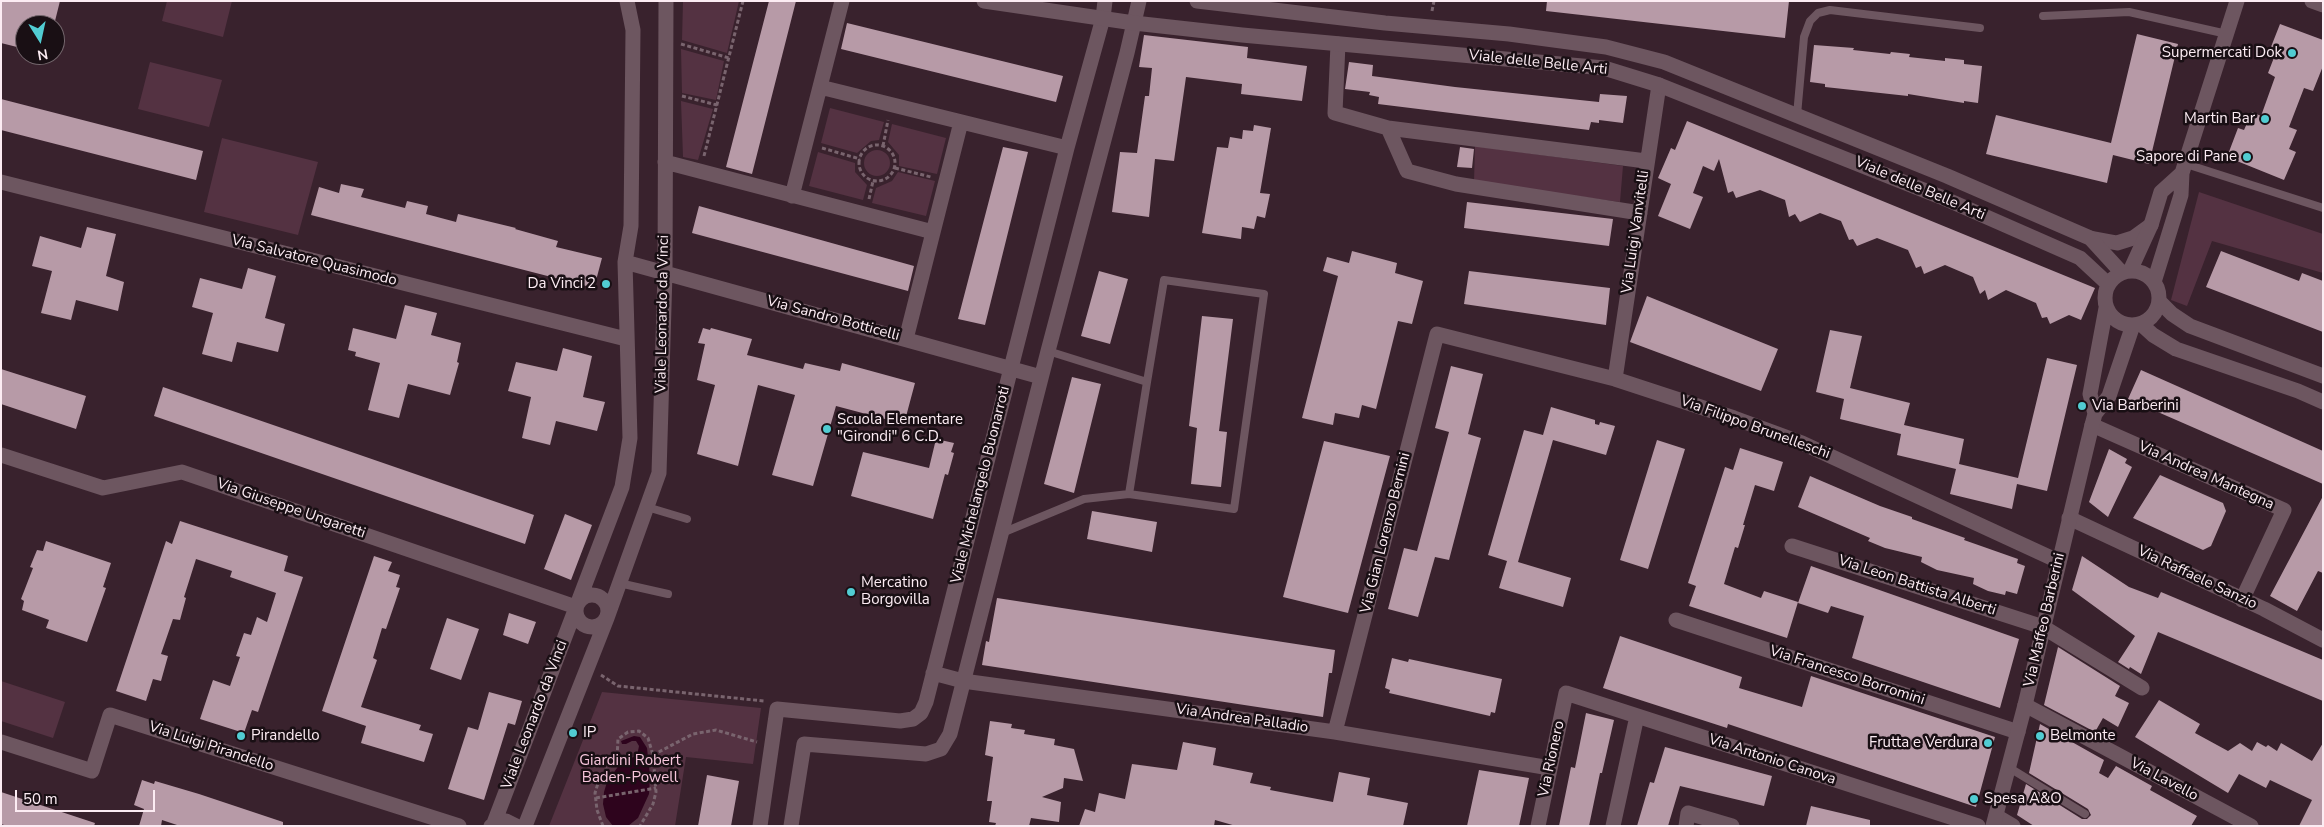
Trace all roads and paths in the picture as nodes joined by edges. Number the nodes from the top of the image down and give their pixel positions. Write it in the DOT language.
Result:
graph roads {
  1 [pos="627,1"];
  2 [pos="666,1"];
  3 [pos="743,1"];
  4 [pos="842,1"];
  5 [pos="984,1"];
  6 [pos="1105,1"];
  7 [pos="1139,1"];
  8 [pos="1197,1"];
  9 [pos="2237,1"];
  10 [pos="2312,1"];
  11 [pos="2323,5"];
  12 [pos="2042,16"];
  13 [pos="1103,18"];
  14 [pos="1134,23"];
  15 [pos="1980,28"];
  16 [pos="2227,34"];
  17 [pos="665,39"];
  18 [pos="1338,44"];
  19 [pos="729,58"];
  20 [pos="1659,85"];
  21 [pos="820,87"];
  22 [pos="665,92"];
  23 [pos="717,105"];
  24 [pos="891,105"];
  25 [pos="1796,115"];
  26 [pos="961,122"];
  27 [pos="1388,128"];
  28 [pos="805,144"];
  29 [pos="883,146"];
  30 [pos="1067,148"];
  31 [pos="860,159"];
  32 [pos="665,162"];
  33 [pos="1646,162"];
  34 [pos="895,168"];
  35 [pos="2184,168"];
  36 [pos="700,172"];
  37 [pos="946,180"];
  38 [pos="1,182"];
  39 [pos="792,196"];
  40 [pos="2323,208"];
  41 [pos="1640,213"];
  42 [pos="2151,224"];
  43 [pos="933,232"];
  44 [pos="2090,238"];
  45 [pos="625,262"];
  46 [pos="2126,272"];
  47 [pos="665,273"];
  48 [pos="2154,282"];
  49 [pos="2108,284"];
  50 [pos="2159,301"];
  51 [pos="2106,308"];
  52 [pos="2137,325"];
  53 [pos="1437,334"];
  54 [pos="626,340"];
  55 [pos="906,340"];
  56 [pos="1048,351"];
  57 [pos="1010,368"];
  58 [pos="2323,376"];
  59 [pos="1041,377"];
  60 [pos="1615,379"];
  61 [pos="1148,382"];
  62 [pos="2323,402"];
  63 [pos="2094,420"];
  64 [pos="1,455"];
  65 [pos="1129,494"];
  66 [pos="647,507"];
  67 [pos="2069,518"];
  68 [pos="687,519"];
  69 [pos="1002,533"];
  70 [pos="1792,546"];
  71 [pos="2058,561"];
  72 [pos="619,583"];
  73 [pos="668,594"];
  74 [pos="2242,600"];
  75 [pos="576,607"];
  76 [pos="606,618"];
  77 [pos="1676,620"];
  78 [pos="2043,627"];
  79 [pos="2323,640"];
  80 [pos="586,666"];
  81 [pos="933,673"];
  82 [pos="963,681"];
  83 [pos="2142,688"];
  84 [pos="1566,693"];
  85 [pos="2025,705"];
  86 [pos="777,709"];
  87 [pos="1637,716"];
  88 [pos="1335,732"];
  89 [pos="2018,732"];
  90 [pos="1,742"];
  91 [pos="771,747"];
  92 [pos="653,755"];
  93 [pos="2008,767"];
  94 [pos="1550,768"];
  95 [pos="656,788"];
  96 [pos="596,798"];
  97 [pos="2085,814"];
  98 [pos="1994,821"];
  99 [pos="493,825"];
  100 [pos="641,825"];
  101 [pos="459,826"];
  102 [pos="516,826"];
  103 [pos="525,826"];
  104 [pos="603,826"];
  105 [pos="760,826"];
  106 [pos="790,826"];
  107 [pos="1538,826"];
  108 [pos="1613,826"];
  109 [pos="1686,826"];
  110 [pos="1732,826"];
  111 [pos="1978,826"];
  112 [pos="2013,826"];
  113 [pos="2251,826"];
  1 -- 45 [label="street, Viale Leonardo da Vinci"];
  2 -- 17 [label="street, Viale Leonardo da Vinci"];
  3 -- 19 [label="path"];
  4 -- 21 [label="street"];
  5 -- 13 [label="street, Viale delle Belle Arti"];
  6 -- 13 [label="street, Viale Michelangelo Buonarroti"];
  7 -- 14 [label="street, Viale Michelangelo Buonarroti"];
  8 -- 25 [label="street, Viale delle Belle Arti"];
  9 -- 16 [label="street"];
  10 -- 11 [label="street"];
  12 -- 16 [label="lane"];
  13 -- 14 [label="street, Viale delle Belle Arti"];
  13 -- 30 [label="street, Viale Michelangelo Buonarroti"];
  14 -- 18 [label="street, Viale delle Belle Arti"];
  14 -- 56 [label="street, Viale Michelangelo Buonarroti"];
  15 -- 25 [label="lane"];
  16 -- 35 [label="street"];
  17 -- 19 [label="path"];
  17 -- 22 [label="street, Viale Leonardo da Vinci"];
  18 -- 20 [label="street, Viale delle Belle Arti"];
  18 -- 27 [label="street"];
  19 -- 23 [label="path"];
  20 -- 33 [label="street, Via Luigi Vanvitelli"];
  20 -- 49 [label="street, Viale delle Belle Arti"];
  21 -- 24 [label="street"];
  21 -- 28 [label="street"];
  22 -- 23 [label="path"];
  22 -- 32 [label="street, Viale Leonardo da Vinci"];
  23 -- 36 [label="path"];
  24 -- 26 [label="street"];
  24 -- 29 [label="path"];
  25 -- 44 [label="street, Viale delle Belle Arti"];
  26 -- 30 [label="street"];
  26 -- 37 [label="street"];
  27 -- 33 [label="street"];
  27 -- 41 [label="street"];
  28 -- 31 [label="path"];
  28 -- 39 [label="street"];
  29 -- 31 [label="path"];
  29 -- 34 [label="path"];
  30 -- 57 [label="street, Viale Michelangelo Buonarroti"];
  31 -- 34 [label="path"];
  32 -- 36 [label="street"];
  32 -- 47 [label="street, Viale Leonardo da Vinci"];
  33 -- 41 [label="street, Via Luigi Vanvitelli"];
  34 -- 37 [label="path"];
  35 -- 40 [label="lane"];
  35 -- 42 [label="street"];
  35 -- 48 [label="street"];
  36 -- 39 [label="street"];
  37 -- 43 [label="street"];
  38 -- 54 [label="street, Via Salvatore Quasimodo"];
  39 -- 43 [label="street"];
  41 -- 60 [label="street, Via Luigi Vanvitelli"];
  42 -- 44 [label="street"];
  42 -- 46 [label="street"];
  43 -- 55 [label="street"];
  44 -- 46 [label="street, Viale delle Belle Arti"];
  45 -- 47 [label="street, Via Sandro Botticelli"];
  45 -- 54 [label="street, Viale Leonardo da Vinci"];
  46 -- 48 [label="street"];
  46 -- 49 [label="street"];
  47 -- 55 [label="street, Via Sandro Botticelli"];
  47 -- 66 [label="street, Viale Leonardo da Vinci"];
  48 -- 50 [label="street"];
  49 -- 51 [label="street"];
  50 -- 52 [label="street"];
  50 -- 58 [label="street"];
  51 -- 52 [label="street"];
  51 -- 63 [label="street, Via Maffeo Barberini"];
  52 -- 62 [label="street"];
  52 -- 63 [label="street, Via Maffeo Barberini"];
  53 -- 60 [label="street, Via Filippo Brunelleschi"];
  53 -- 88 [label="street, Via Gian Lorenzo Bernini"];
  54 -- 75 [label="street, Viale Leonardo da Vinci"];
  55 -- 57 [label="street, Via Sandro Botticelli"];
  56 -- 59 [label="street, Viale Michelangelo Buonarroti"];
  56 -- 61 [label="lane"];
  57 -- 59 [label="street, Via Sandro Botticelli"];
  57 -- 81 [label="street, Viale Michelangelo Buonarroti"];
  59 -- 69 [label="street, Viale Michelangelo Buonarroti"];
  60 -- 71 [label="street, Via Filippo Brunelleschi"];
  61 -- 65 [label="lane"];
  61 -- 65 [label="lane"];
  63 -- 67 [label="street, Via Maffeo Barberini"];
  63 -- 74 [label="street, Via Andrea Mantegna"];
  64 -- 75 [label="street, Via Giuseppe Ungaretti"];
  65 -- 69 [label="lane"];
  66 -- 68 [label="lane"];
  66 -- 72 [label="street, Viale Leonardo da Vinci"];
  67 -- 71 [label="street, Via Maffeo Barberini"];
  67 -- 74 [label="street, Via Raffaele Sanzio"];
  69 -- 82 [label="street, Viale Michelangelo Buonarroti"];
  70 -- 78 [label="street, Via Leon Battista Alberti"];
  71 -- 78 [label="street, Via Maffeo Barberini"];
  72 -- 73 [label="lane"];
  72 -- 76 [label="street, Viale Leonardo da Vinci"];
  74 -- 79 [label="street, Via Raffaele Sanzio"];
  75 -- 76 [label="street"];
  75 -- 76 [label="street"];
  75 -- 99 [label="street, Viale Leonardo da Vinci"];
  76 -- 80 [label="street, Viale Leonardo da Vinci"];
  77 -- 89 [label="street, Via Francesco Borromini"];
  78 -- 83 [label="street, Via Leon Battista Alberti"];
  78 -- 85 [label="street, Via Maffeo Barberini"];
  80 -- 86 [label="path"];
  80 -- 103 [label="street, Viale Leonardo da Vinci"];
  81 -- 82 [label="street, Via Andrea Palladio"];
  81 -- 86 [label="street, Viale Michelangelo Buonarroti"];
  82 -- 88 [label="street, Via Andrea Palladio"];
  82 -- 106 [label="street, Viale Michelangelo Buonarroti"];
  84 -- 87 [label="street, Via Antonio Canova"];
  84 -- 94 [label="street, Via Rionero"];
  85 -- 89 [label="street, Via Maffeo Barberini"];
  85 -- 113 [label="street, Via Lavello"];
  86 -- 91 [label="street"];
  87 -- 108 [label="street"];
  87 -- 111 [label="street, Via Antonio Canova"];
  88 -- 94 [label="street, Via Andrea Palladio"];
  89 -- 93 [label="street, Via Maffeo Barberini"];
  90 -- 101 [label="street, Via Luigi Pirandello"];
  91 -- 92 [label="path"];
  91 -- 105 [label="street"];
  92 -- 95 [label="path"];
  92 -- 96 [label="path"];
  93 -- 97 [label="lane"];
  93 -- 98 [label="street, Via Maffeo Barberini"];
  94 -- 107 [label="street, Via Rionero"];
  95 -- 96 [label="path"];
  95 -- 100 [label="path"];
  96 -- 104 [label="path"];
  98 -- 112 [label="street"];
  99 -- 102 [label="street, Viale Leonardo da Vinci"];
  109 -- 110 [label="street"];
}
